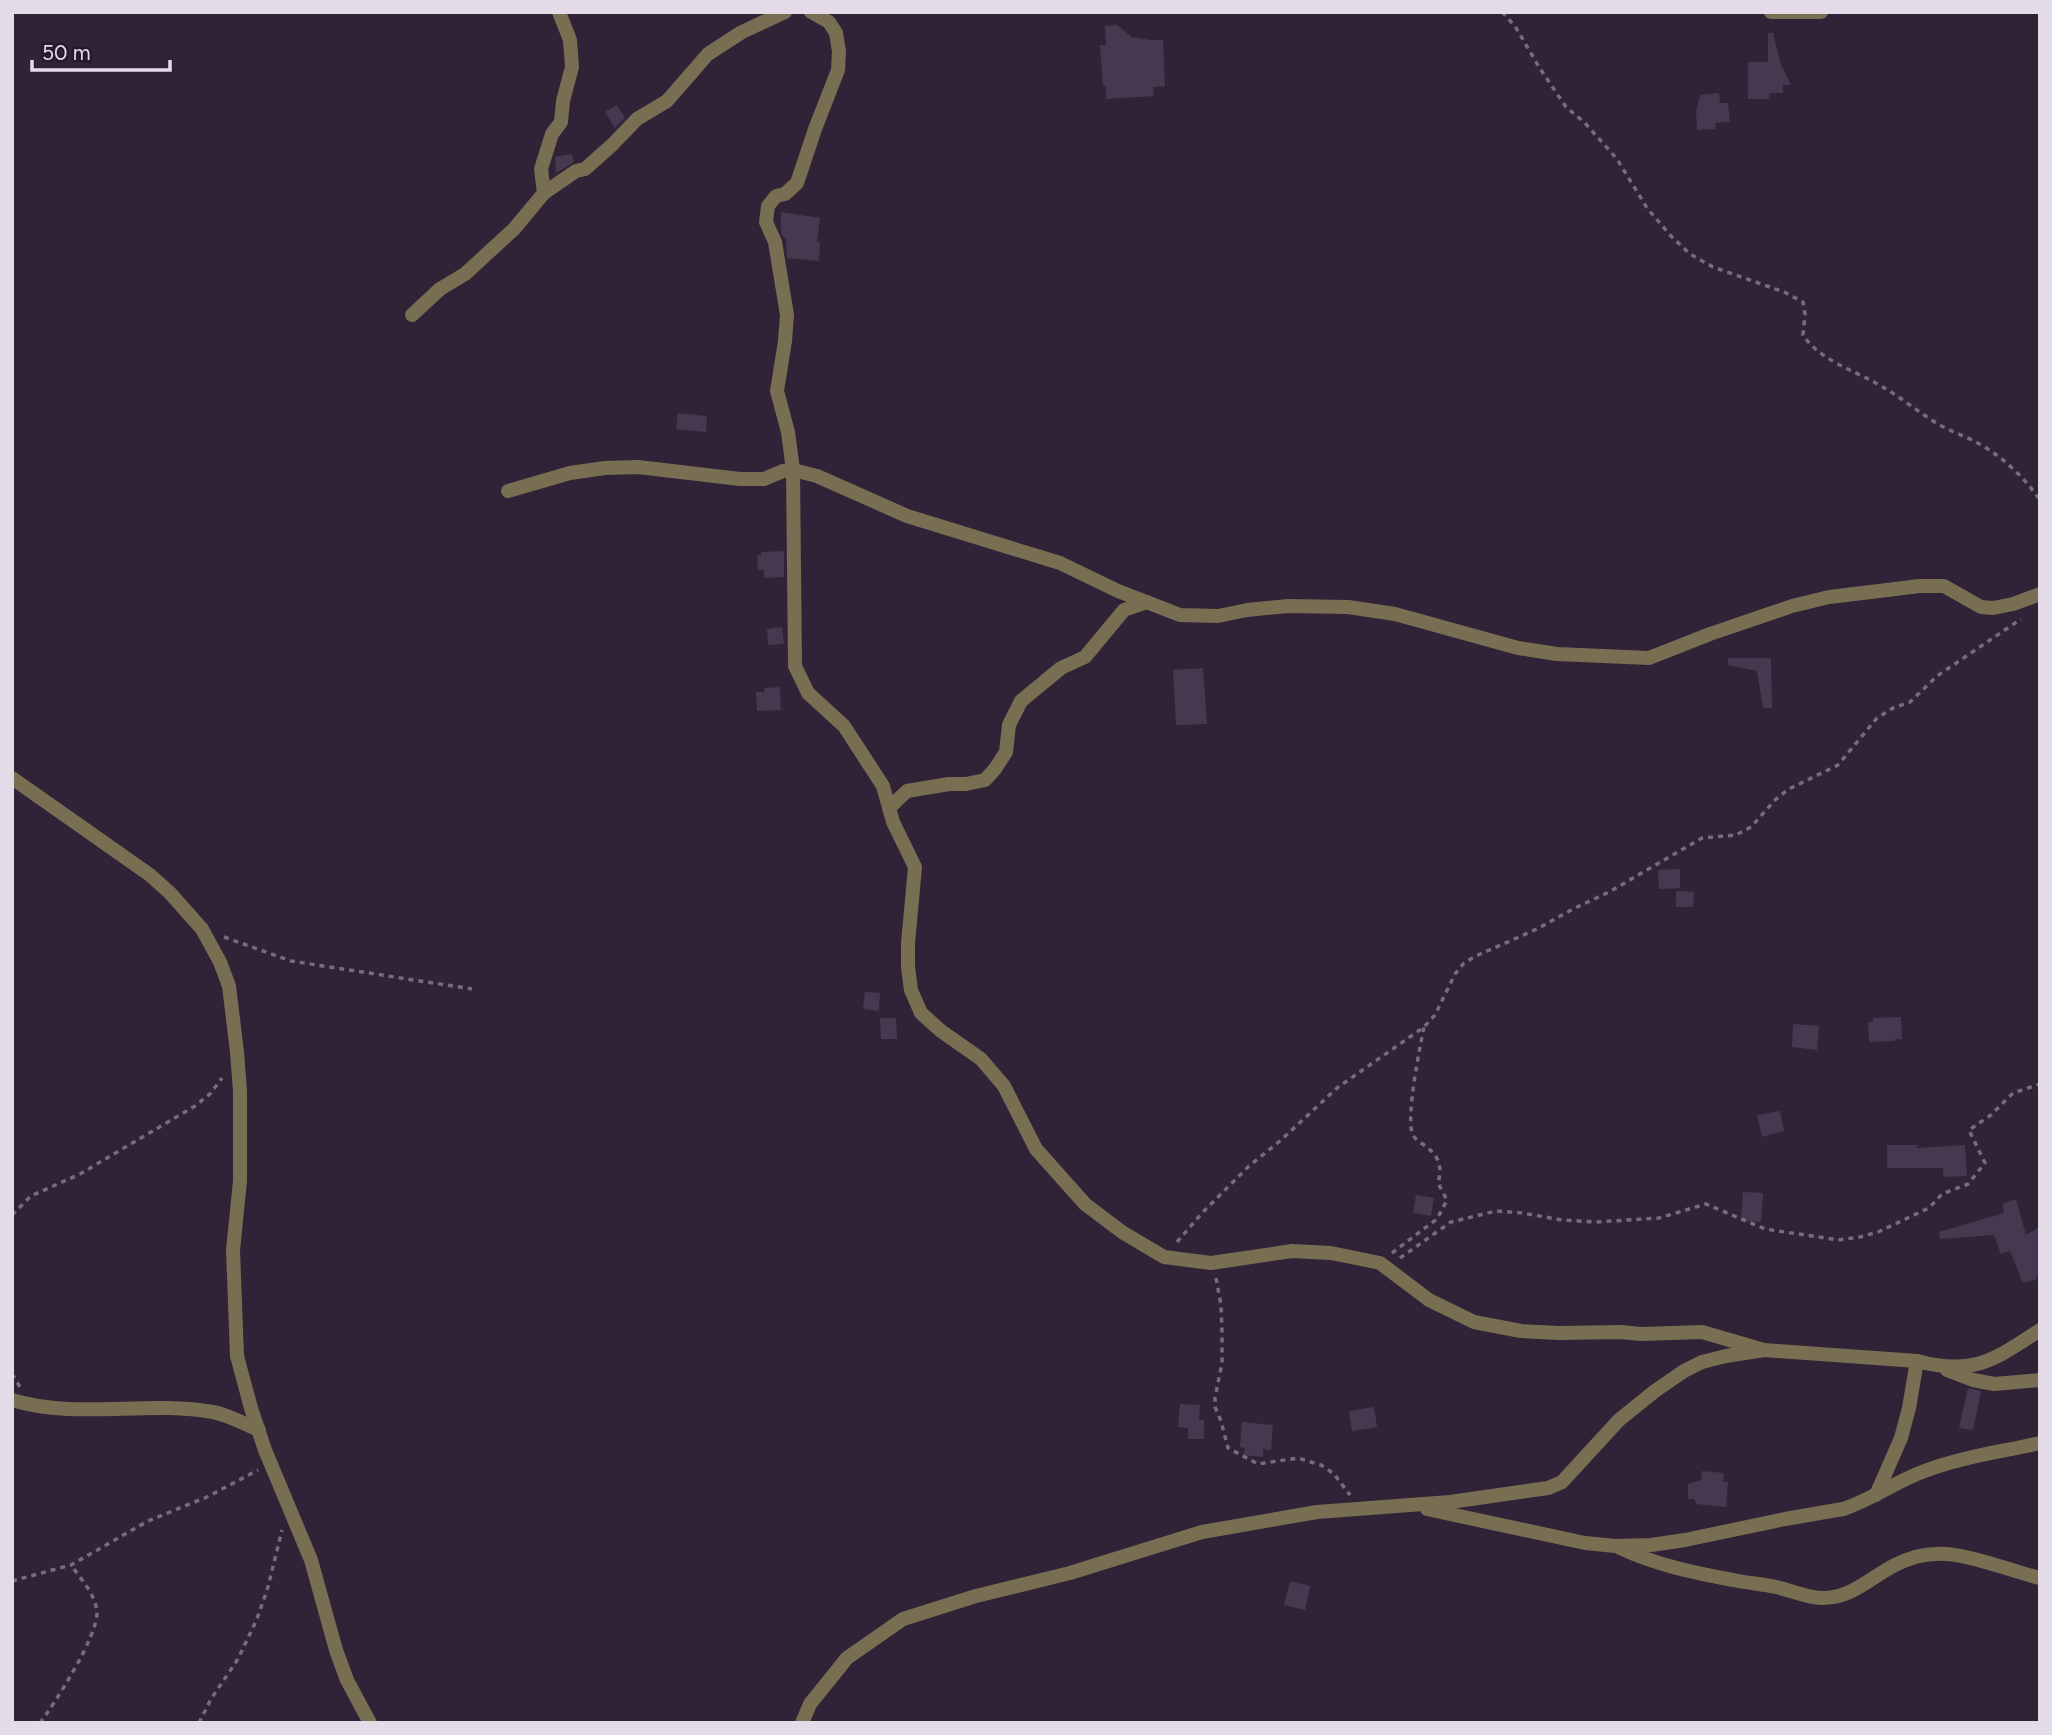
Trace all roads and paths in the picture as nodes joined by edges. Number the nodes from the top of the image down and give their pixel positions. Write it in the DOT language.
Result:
graph roads {
  1 [pos="559,12"];
  2 [pos="785,12"];
  3 [pos="811,12"];
  4 [pos="1502,12"];
  5 [pos="1771,12"];
  6 [pos="1821,12"];
  7 [pos="544,193"];
  8 [pos="412,315"];
  9 [pos="793,470"];
  10 [pos="508,491"];
  11 [pos="2040,500"];
  12 [pos="2040,594"];
  13 [pos="1147,602"];
  14 [pos="2025,615"];
  15 [pos="12,778"];
  16 [pos="889,808"];
  17 [pos="202,929"];
  18 [pos="472,989"];
  19 [pos="1424,1027"];
  20 [pos="238,1061"];
  21 [pos="2040,1084"];
  22 [pos="12,1215"];
  23 [pos="1164,1257"];
  24 [pos="1211,1263"];
  25 [pos="1383,1265"];
  26 [pos="2040,1330"];
  27 [pos="1764,1350"];
  28 [pos="1917,1361"];
  29 [pos="1932,1365"];
  30 [pos="2040,1380"];
  31 [pos="12,1400"];
  32 [pos="259,1430"];
  33 [pos="2040,1443"];
  34 [pos="270,1463"];
  35 [pos="1876,1495"];
  36 [pos="287,1504"];
  37 [pos="1409,1505"];
  38 [pos="1360,1508"];
  39 [pos="1615,1546"];
  40 [pos="71,1565"];
  41 [pos="2040,1578"];
  42 [pos="12,1581"];
  43 [pos="40,1723"];
  44 [pos="199,1723"];
  45 [pos="369,1723"];
  46 [pos="802,1723"];
  1 -- 7 [label="street"];
  2 -- 7 [label="street"];
  3 -- 9 [label="street"];
  4 -- 11 [label="path"];
  5 -- 6 [label="street"];
  7 -- 8 [label="street"];
  9 -- 10 [label="street"];
  9 -- 13 [label="street"];
  9 -- 16 [label="street"];
  12 -- 13 [label="street"];
  13 -- 16 [label="street"];
  14 -- 19 [label="path"];
  15 -- 17 [label="street"];
  16 -- 23 [label="street"];
  17 -- 18 [label="path"];
  17 -- 20 [label="street"];
  19 -- 23 [label="path"];
  19 -- 25 [label="path"];
  20 -- 22 [label="path"];
  20 -- 32 [label="street"];
  21 -- 25 [label="path"];
  23 -- 24 [label="street"];
  24 -- 25 [label="street"];
  24 -- 38 [label="path"];
  25 -- 27 [label="street"];
  26 -- 29 [label="street"];
  27 -- 28 [label="street"];
  27 -- 37 [label="street"];
  28 -- 29 [label="street"];
  28 -- 35 [label="street"];
  29 -- 30 [label="street"];
  31 -- 32 [label="street"];
  32 -- 34 [label="street"];
  33 -- 35 [label="street"];
  34 -- 36 [label="street"];
  34 -- 40 [label="path"];
  35 -- 39 [label="street"];
  36 -- 44 [label="path"];
  36 -- 45 [label="street"];
  37 -- 38 [label="street"];
  37 -- 39 [label="street"];
  38 -- 46 [label="street"];
  39 -- 41 [label="street"];
  40 -- 42 [label="path"];
  40 -- 43 [label="path"];
}
